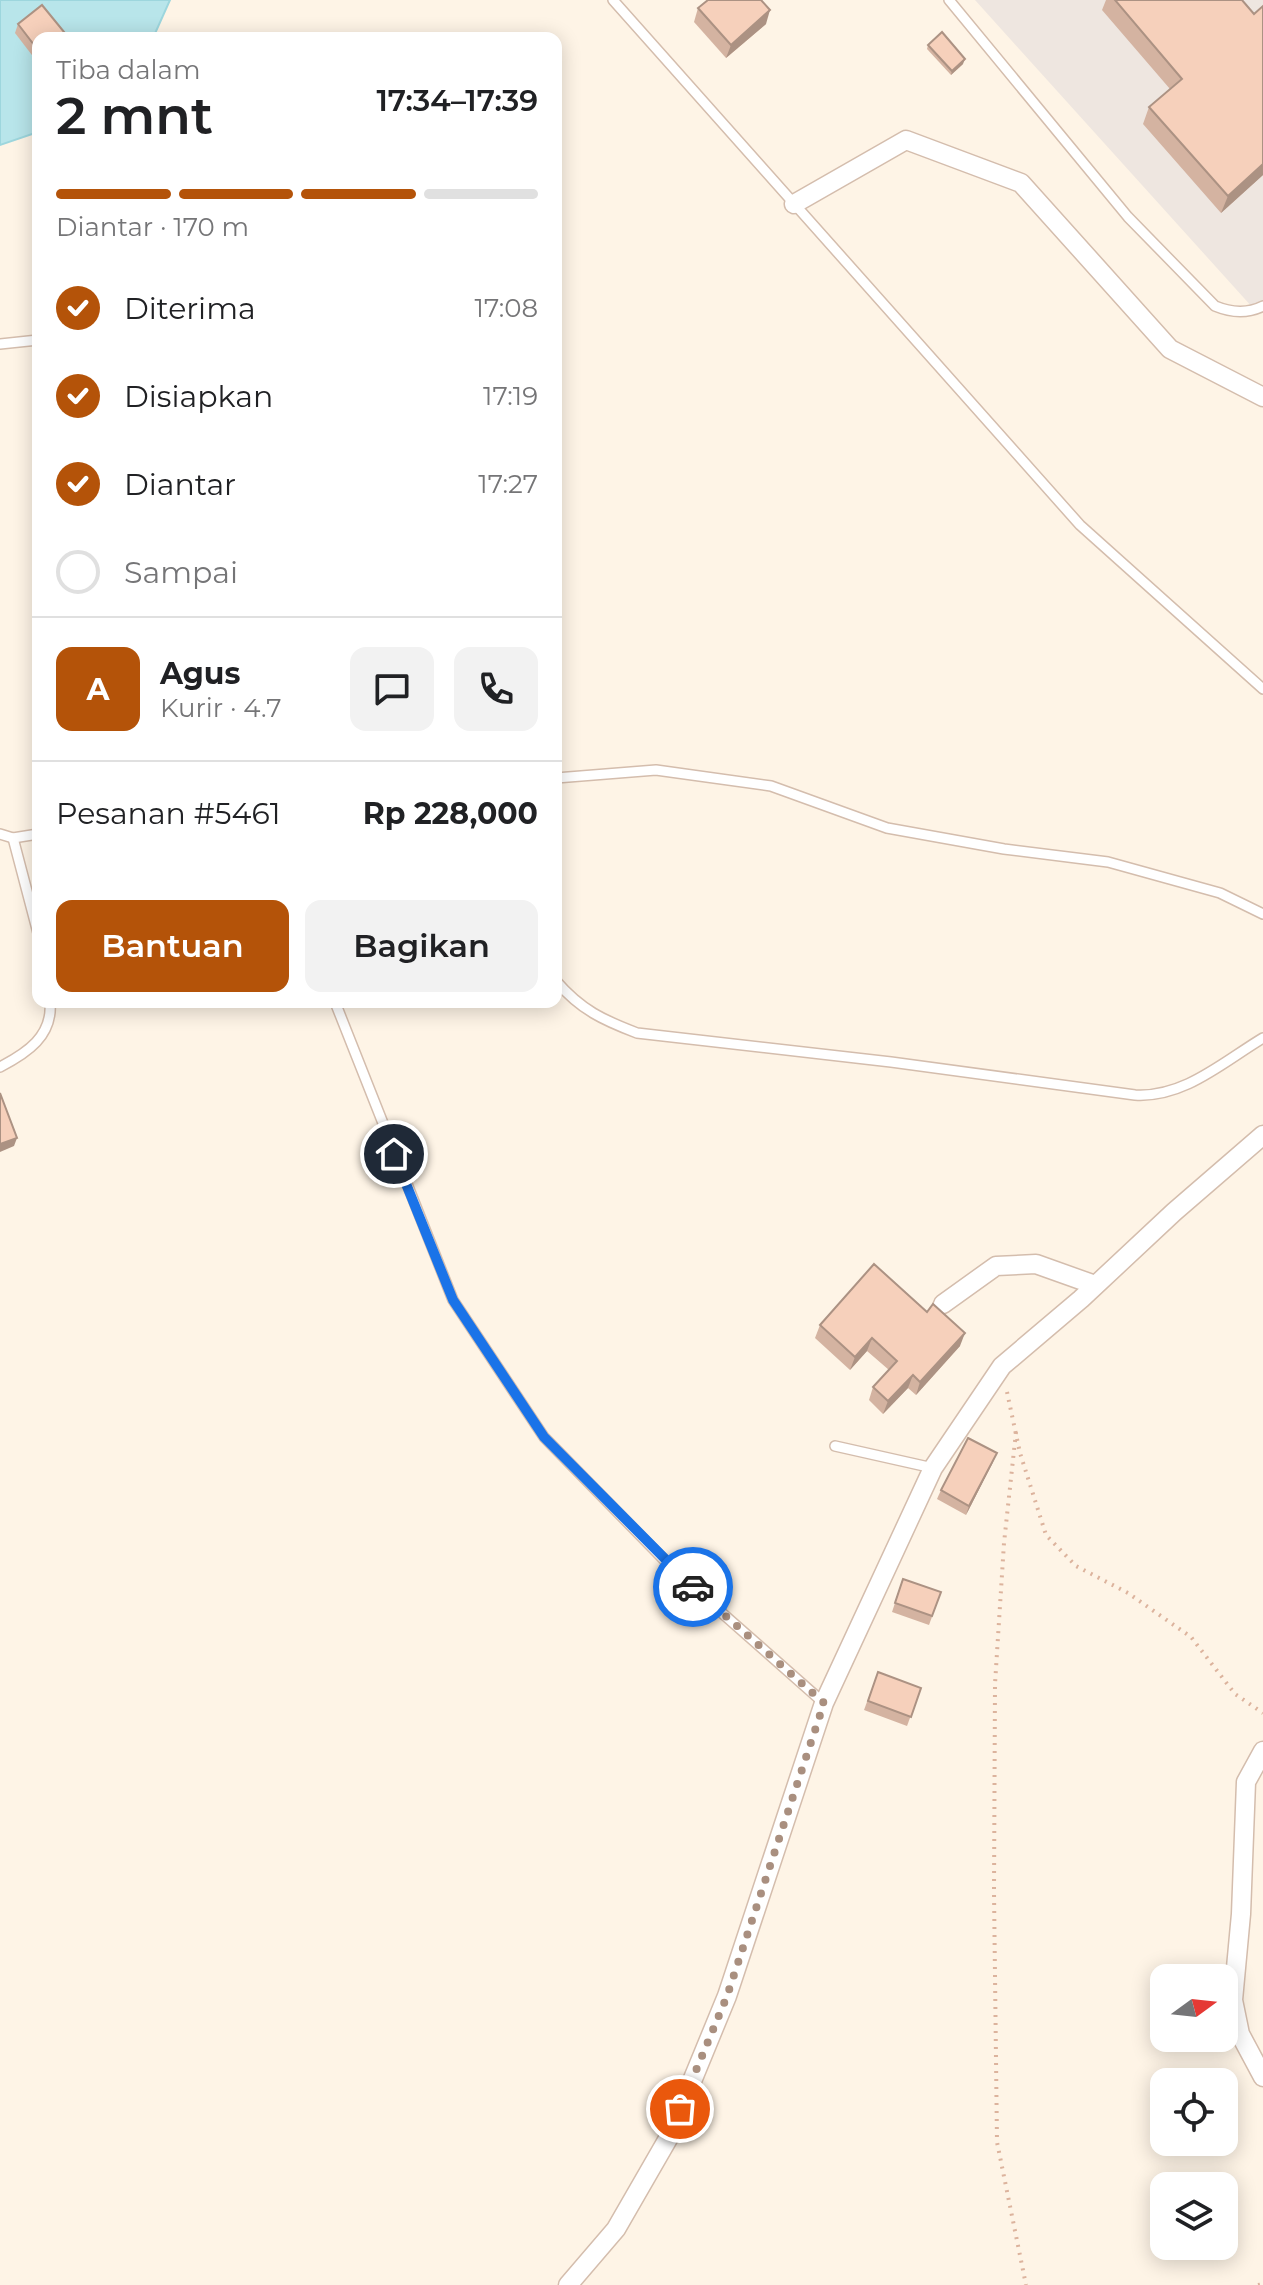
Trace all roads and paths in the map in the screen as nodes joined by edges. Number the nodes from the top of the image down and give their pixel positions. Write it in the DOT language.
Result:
graph roads {
  1 [pos="613,0"];
  2 [pos="949,0"];
  3 [pos="794,204"];
  4 [pos="1263,306"];
  5 [pos="32,341"];
  6 [pos="0,344"];
  7 [pos="1263,397"];
  8 [pos="1263,689"];
  9 [pos="562,778"];
  10 [pos="0,834"];
  11 [pos="32,835"];
  12 [pos="13,838"];
  13 [pos="32,910"];
  14 [pos="1263,914"];
  15 [pos="562,988"];
  16 [pos="49,1008"];
  17 [pos="337,1008"];
  18 [pos="1263,1038"];
  19 [pos="0,1067"];
  20 [pos="1263,1135"];
  21 [pos="1095,1285"];
  22 [pos="943,1304"];
  23 [pos="1002,1366"];
  24 [pos="1016,1432"];
  25 [pos="835,1446"];
  26 [pos="933,1468"];
  27 [pos="824,1703"];
  28 [pos="1263,1713"];
  29 [pos="1263,1751"];
  30 [pos="1263,2077"];
  31 [pos="568,2285"];
  32 [pos="1026,2285"];
  1 -- 3 [label="lane"];
  2 -- 4 [label="lane"];
  3 -- 7 [label="street"];
  3 -- 8 [label="lane"];
  5 -- 6 [label="lane"];
  9 -- 14 [label="lane"];
  10 -- 12 [label="lane"];
  11 -- 12 [label="lane"];
  12 -- 13 [label="lane"];
  15 -- 18 [label="lane"];
  16 -- 19 [label="lane"];
  17 -- 27 [label="lane"];
  20 -- 21 [label="street"];
  21 -- 22 [label="street"];
  21 -- 23 [label="street"];
  23 -- 24 [label="path"];
  23 -- 26 [label="street"];
  24 -- 28 [label="path"];
  24 -- 32 [label="path"];
  25 -- 26 [label="lane"];
  26 -- 27 [label="street"];
  27 -- 31 [label="street"];
  29 -- 30 [label="street"];
}
